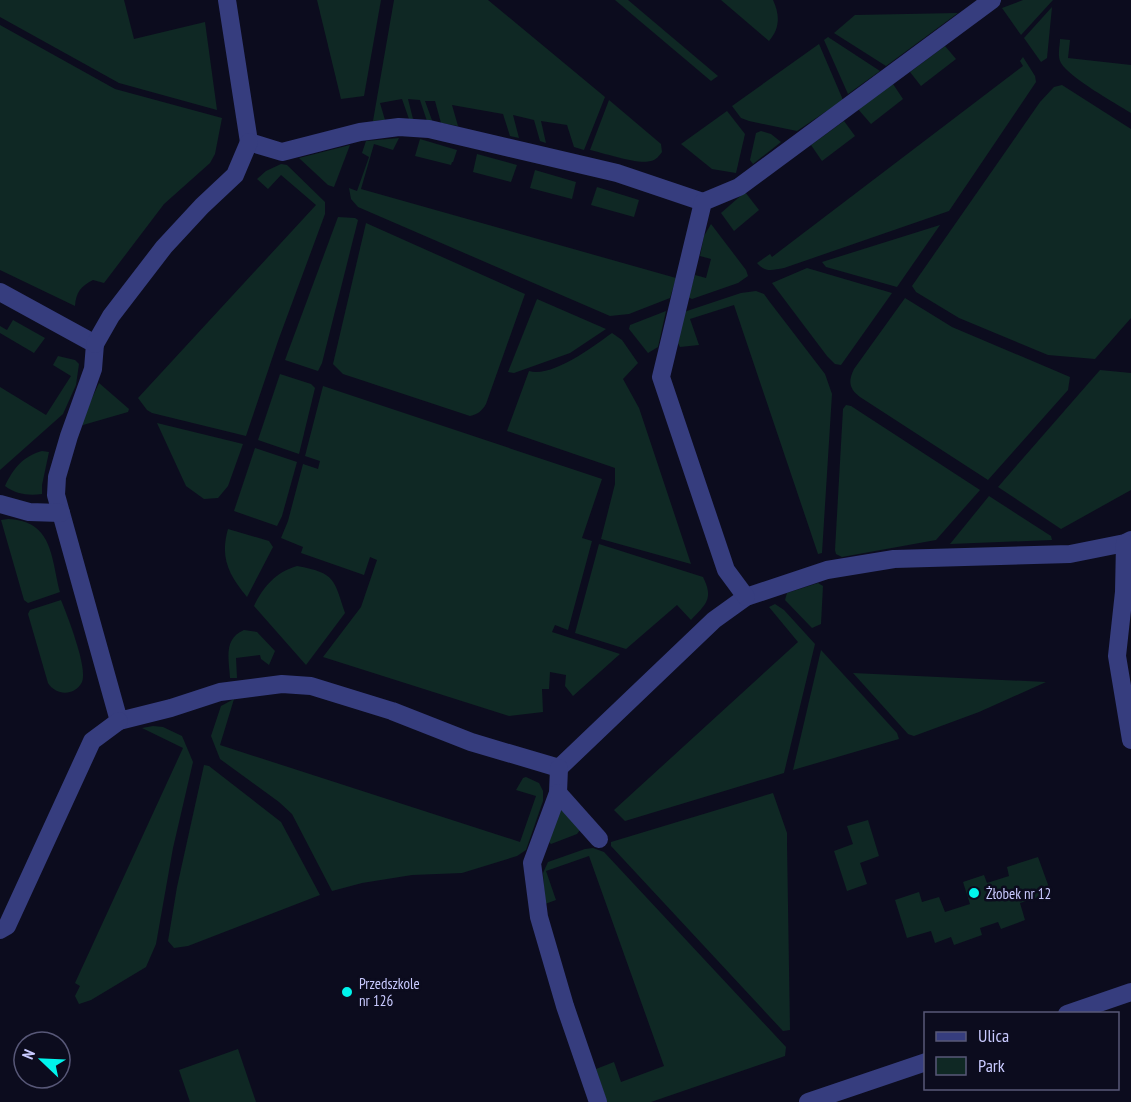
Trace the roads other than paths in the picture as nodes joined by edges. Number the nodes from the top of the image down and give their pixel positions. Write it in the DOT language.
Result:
graph roads {
  1 [pos="228,0"];
  2 [pos="992,0"];
  3 [pos="249,142"];
  4 [pos="704,202"];
  5 [pos="0,292"];
  6 [pos="94,344"];
  7 [pos="0,504"];
  8 [pos="61,513"];
  9 [pos="1128,541"];
  10 [pos="1127,593"];
  11 [pos="746,597"];
  12 [pos="1124,654"];
  13 [pos="118,721"];
  14 [pos="1131,740"];
  15 [pos="559,768"];
  16 [pos="558,793"];
  17 [pos="599,839"];
  18 [pos="0,930"];
  19 [pos="1131,992"];
  20 [pos="1073,1012"];
  21 [pos="924,1063"];
  22 [pos="598,1102"];
  23 [pos="808,1102"];
  1 -- 3 [label="street"];
  2 -- 4 [label="street"];
  3 -- 4 [label="street"];
  3 -- 6 [label="street"];
  4 -- 11 [label="street"];
  5 -- 6 [label="street"];
  6 -- 8 [label="street"];
  7 -- 8 [label="street"];
  8 -- 13 [label="street"];
  9 -- 10 [label="street"];
  9 -- 11 [label="street"];
  10 -- 12 [label="street"];
  11 -- 15 [label="street"];
  12 -- 14 [label="street"];
  13 -- 15 [label="street"];
  13 -- 18 [label="street"];
  15 -- 16 [label="street"];
  16 -- 17 [label="street"];
  16 -- 22 [label="street"];
  19 -- 20 [label="street"];
  21 -- 23 [label="street"];
}
